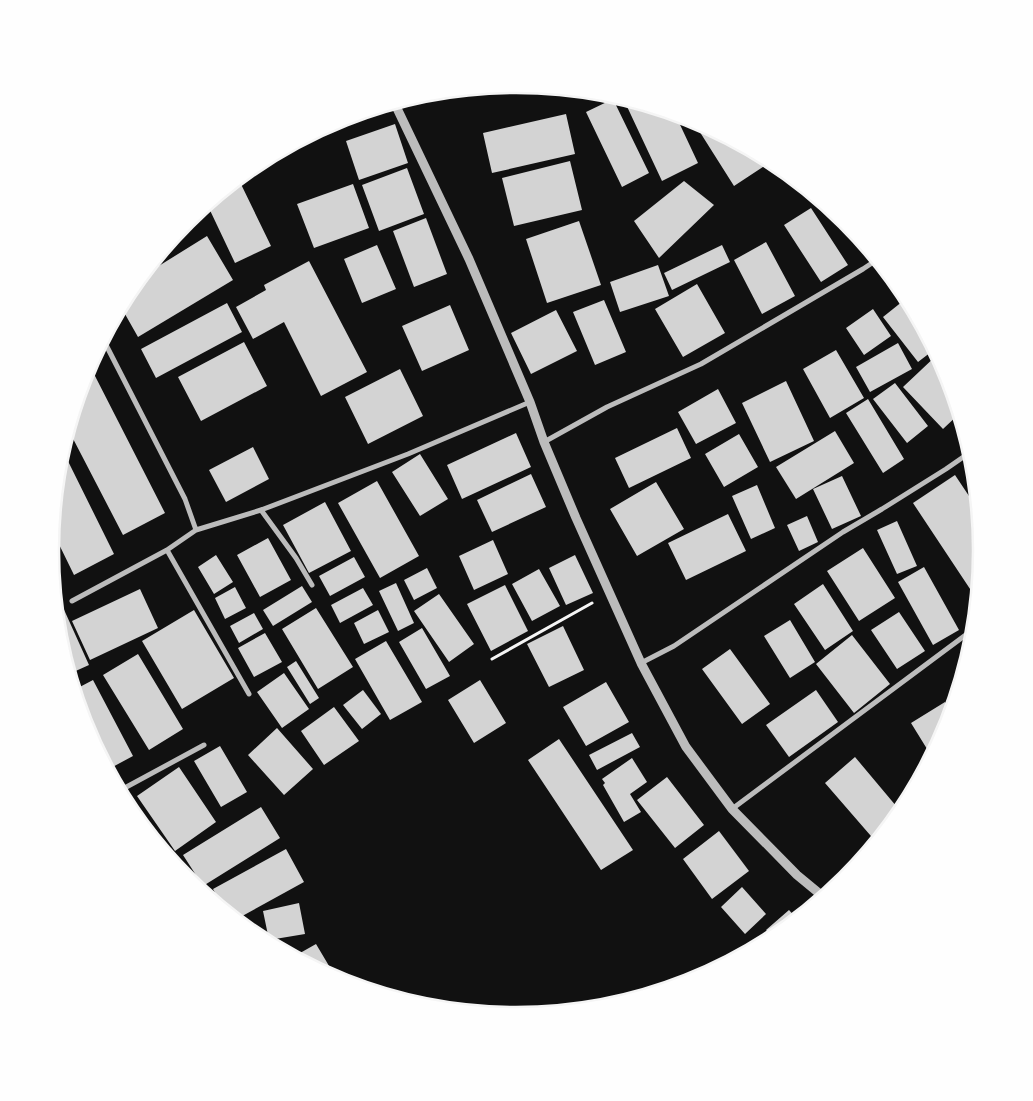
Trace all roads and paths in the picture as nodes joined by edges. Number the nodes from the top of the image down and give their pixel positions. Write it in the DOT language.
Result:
graph roads {
  1 [pos="397,108"];
  2 [pos="873,263"];
  3 [pos="107,346"];
  4 [pos="530,402"];
  5 [pos="544,442"];
  6 [pos="964,457"];
  7 [pos="261,510"];
  8 [pos="196,530"];
  9 [pos="167,550"];
  10 [pos="312,585"];
  11 [pos="610,594"];
  12 [pos="72,601"];
  13 [pos="966,635"];
  14 [pos="492,659"];
  15 [pos="641,663"];
  16 [pos="249,694"];
  17 [pos="204,745"];
  18 [pos="125,788"];
  19 [pos="732,810"];
  20 [pos="819,894"];
  1 -- 4 [label="street"];
  2 -- 5 [label="street"];
  3 -- 8 [label="street"];
  4 -- 5 [label="street"];
  4 -- 7 [label="street"];
  5 -- 11 [label="street"];
  6 -- 15 [label="street"];
  7 -- 8 [label="street"];
  7 -- 10 [label="street"];
  8 -- 9 [label="street"];
  9 -- 12 [label="street"];
  9 -- 16 [label="street"];
  11 -- 14 [label="path"];
  11 -- 15 [label="street"];
  13 -- 19 [label="street"];
  15 -- 19 [label="street"];
  17 -- 18 [label="street"];
  19 -- 20 [label="street"];
}
